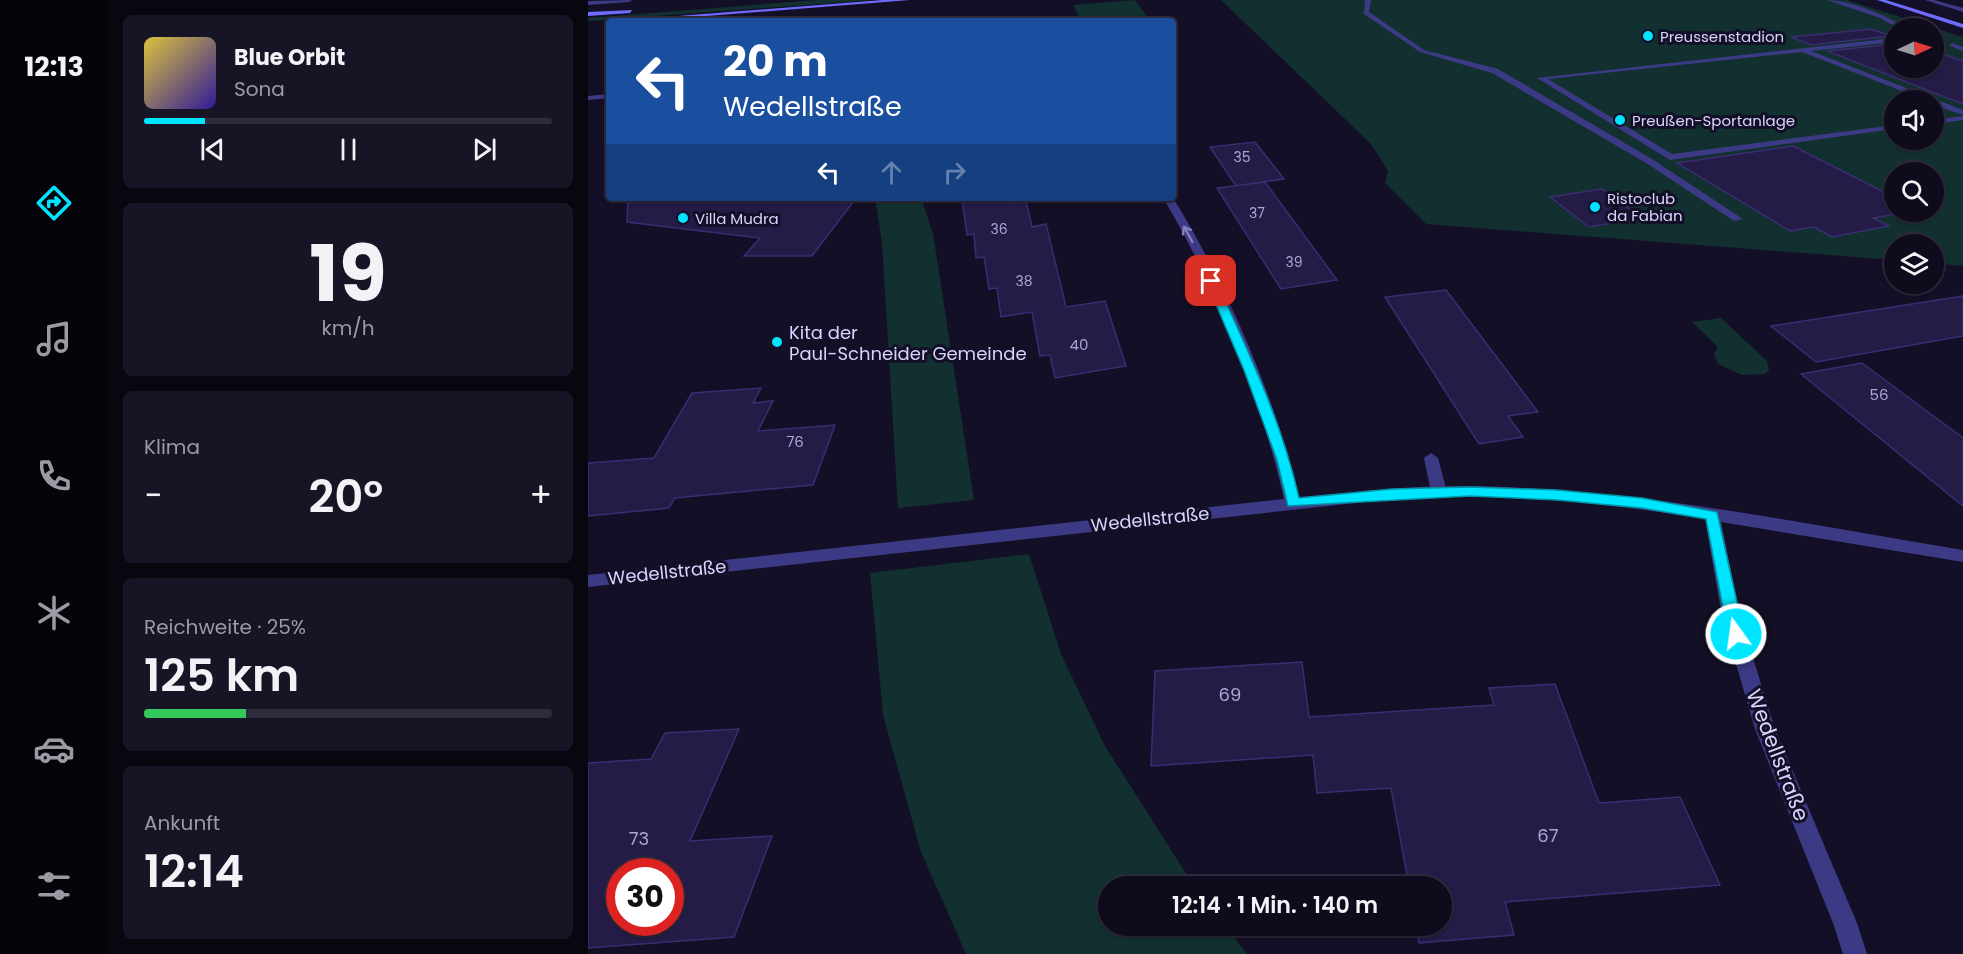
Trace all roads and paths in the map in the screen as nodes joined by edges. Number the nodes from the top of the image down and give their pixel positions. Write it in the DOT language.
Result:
graph roads {
  1 [pos="629,0"];
  2 [pos="907,0"];
  3 [pos="1368,0"];
  4 [pos="1830,0"];
  5 [pos="1880,0"];
  6 [pos="1928,0"];
  7 [pos="588,3"];
  8 [pos="1963,10"];
  9 [pos="634,11"];
  10 [pos="588,14"];
  11 [pos="658,18"];
  12 [pos="1884,18"];
  13 [pos="1963,26"];
  14 [pos="1884,41"];
  15 [pos="1952,45"];
  16 [pos="1963,49"];
  17 [pos="1803,50"];
  18 [pos="1904,90"];
  19 [pos="606,96"];
  20 [pos="588,98"];
  21 [pos="1944,106"];
  22 [pos="1963,113"];
  23 [pos="1963,118"];
  24 [pos="1944,121"];
  25 [pos="1884,128"];
  26 [pos="1170,201"];
  27 [pos="1738,219"];
  28 [pos="1431,458"];
  29 [pos="1439,492"];
  30 [pos="1293,503"];
  31 [pos="1712,515"];
  32 [pos="1963,556"];
  33 [pos="588,581"];
  34 [pos="1855,954"];
  1 -- 7 [label="street"];
  2 -- 11 [label="main road"];
  3 -- 27 [label="street"];
  4 -- 12 [label="street"];
  5 -- 13 [label="main road"];
  6 -- 8 [label="street"];
  9 -- 10 [label="main road"];
  14 -- 17 [label="street"];
  15 -- 16 [label="street"];
  17 -- 18 [label="street"];
  17 -- 25 [label="street"];
  19 -- 20 [label="street"];
  21 -- 22 [label="street"];
  23 -- 24 [label="street"];
  30 -- 26 [label="street, one-way"];
  28 -- 29 [label="street"];
  29 -- 30 [label="street, Wedellstraße"];
  29 -- 31 [label="street, Wedellstraße"];
  30 -- 33 [label="street, Wedellstraße"];
  31 -- 32 [label="street, Wedellstraße"];
  31 -- 34 [label="street, Wedellstraße"];
}
